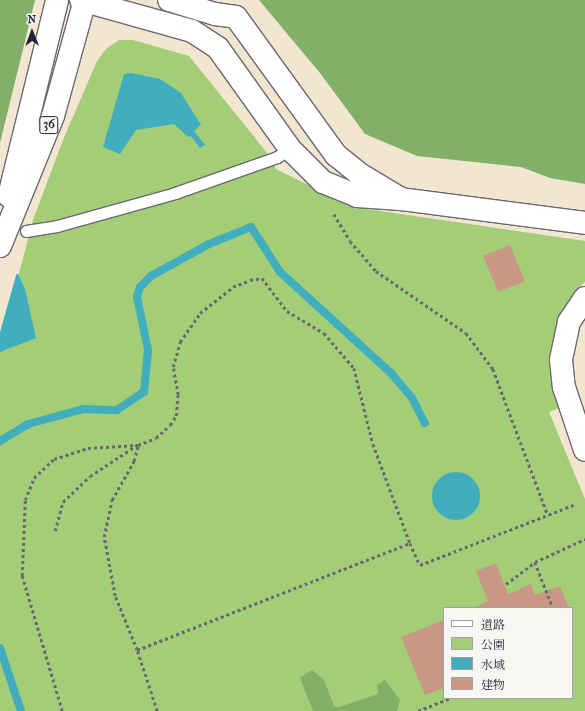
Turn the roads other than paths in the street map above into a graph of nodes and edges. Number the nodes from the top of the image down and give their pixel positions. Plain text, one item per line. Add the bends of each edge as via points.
1 (57, 0) edge
2 (169, 0) edge
3 (83, 1) edge
4 (230, 8) edge
5 (290, 149) junction
6 (401, 199) junction
7 (585, 223) edge
8 (26, 231) dead end
9 (0, 236) edge
10 (0, 246) edge
11 (585, 298) edge
12 (585, 450) edge

1 - 9 street, 36
2 - 4 street via 215,14
3 - 5 street via 192,31 218,48
3 - 10 street, 36 via 53,116
4 - 6 street via 336,155 360,175
5 - 6 street via 323,182 357,196
5 - 8 lane via 277,157 175,193 57,226
6 - 7 street
11 - 12 street via 569,322 561,360 564,387

